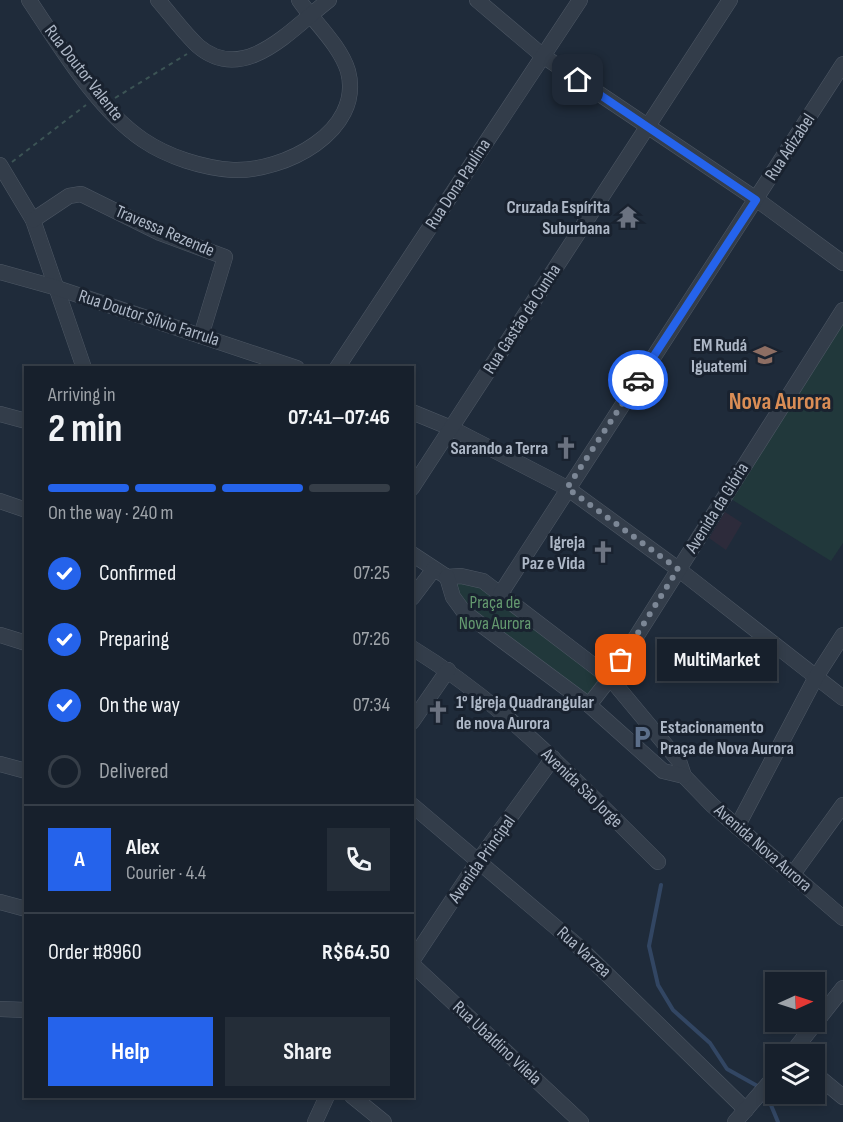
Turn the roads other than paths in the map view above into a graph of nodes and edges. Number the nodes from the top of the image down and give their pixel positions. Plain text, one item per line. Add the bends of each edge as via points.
1 (28, 0) edge
2 (158, 0) edge
3 (299, 0) edge
4 (329, 0) edge
5 (477, 0) edge
6 (580, 0) edge
7 (730, 0) edge
8 (309, 15) junction
9 (543, 56) junction
10 (843, 64) edge
11 (648, 127) junction
12 (2, 167) edge
13 (756, 200) junction
14 (33, 220) junction
15 (843, 263) edge
16 (0, 272) edge
17 (54, 287) junction
18 (843, 310) edge
19 (201, 336) junction
20 (83, 366) edge
21 (291, 366) edge
22 (338, 366) edge
23 (414, 413) edge
24 (0, 414) edge
25 (24, 420) edge
26 (452, 428) junction
27 (414, 485) edge
28 (567, 488) junction
29 (0, 501) edge
30 (24, 509) edge
31 (414, 555) edge
32 (678, 569) junction
33 (441, 573) junction
34 (501, 593) junction
35 (414, 596) edge
36 (843, 634) edge
37 (0, 635) edge
38 (24, 643) edge
39 (414, 649) edge
40 (448, 670) junction
41 (816, 677) junction
42 (610, 678) junction
43 (843, 698) edge
44 (589, 705) junction
45 (414, 719) edge
46 (553, 758) junction
47 (0, 764) edge
48 (24, 770) edge
49 (684, 776) junction
50 (843, 805) edge
51 (414, 807) edge
52 (737, 827) junction
53 (479, 860) junction
54 (658, 862) dead end
55 (793, 874) junction
56 (0, 902) edge
57 (24, 908) edge
58 (843, 918) edge
59 (414, 960) edge
60 (414, 965) edge
61 (843, 988) edge
62 (0, 1008) edge
63 (24, 1010) edge
64 (800, 1044) edge
65 (825, 1082) edge
66 (765, 1087) edge
67 (843, 1097) edge
68 (326, 1098) edge
69 (354, 1098) edge
70 (750, 1106) junction
71 (315, 1122) edge
72 (384, 1122) edge
73 (581, 1122) edge
74 (735, 1122) edge

1 - 8 street, Rua Doutor Valente via 118,120 144,141 180,159 234,170 289,159 341,120 350,86 347,70 339,53
2 - 8 street via 199,47 238,61 268,49
3 - 8 street
4 - 8 street
5 - 9 street
6 - 9 street, Rua Dona Paulina
7 - 11 street, Rua Gastão da Cunha
9 - 11 street
9 - 22 street, Rua Dona Paulina
10 - 13 street, Rua Adizabel
11 - 13 street
11 - 26 street, Rua Gastão da Cunha
12 - 14 street
13 - 15 street
13 - 28 street, Rua Adizabel
14 - 17 street
14 - 19 street, Travessa Rezende via 69,196 81,194 160,233 225,257
16 - 17 street, Rua Doutor Sílvio Farrula
17 - 19 street, Rua Doutor Sílvio Farrula
17 - 20 street
18 - 32 street, Avenida da Glória
19 - 21 street, Rua Doutor Sílvio Farrula
23 - 26 street
24 - 25 street
26 - 27 street, Rua Gastão da Cunha
26 - 28 street
28 - 32 street
28 - 34 street, Rua Adizabel
29 - 30 street
31 - 33 street
32 - 41 street
32 - 42 street, Avenida da Glória
33 - 34 street, Avenida Nova Aurora via 473,577
33 - 35 street
33 - 44 street, Avenida Nova Aurora via 464,612
34 - 42 street, Avenida Nova Aurora
36 - 41 street
37 - 38 street
39 - 40 street, Avenida São Jorge
40 - 45 street
40 - 46 street, Avenida São Jorge
41 - 43 street
41 - 52 street
42 - 44 street, Avenida da Glória
42 - 49 street, Avenida Nova Aurora via 679,761
44 - 49 street, Avenida Nova Aurora via 663,771
46 - 53 street, Avenida Principal
46 - 54 street, Avenida São Jorge
47 - 48 street
49 - 52 street, Avenida Nova Aurora
50 - 55 street
51 - 53 street, Rua Varzea
52 - 55 street, Avenida Nova Aurora
53 - 59 street, Avenida Principal
53 - 70 street, Rua Varzea
55 - 58 street, Avenida Nova Aurora
56 - 57 street
60 - 73 street, Rua Ubaldino Vilela
61 - 64 street
62 - 63 street
65 - 67 street
66 - 70 street
68 - 71 street
69 - 72 street
70 - 74 street

